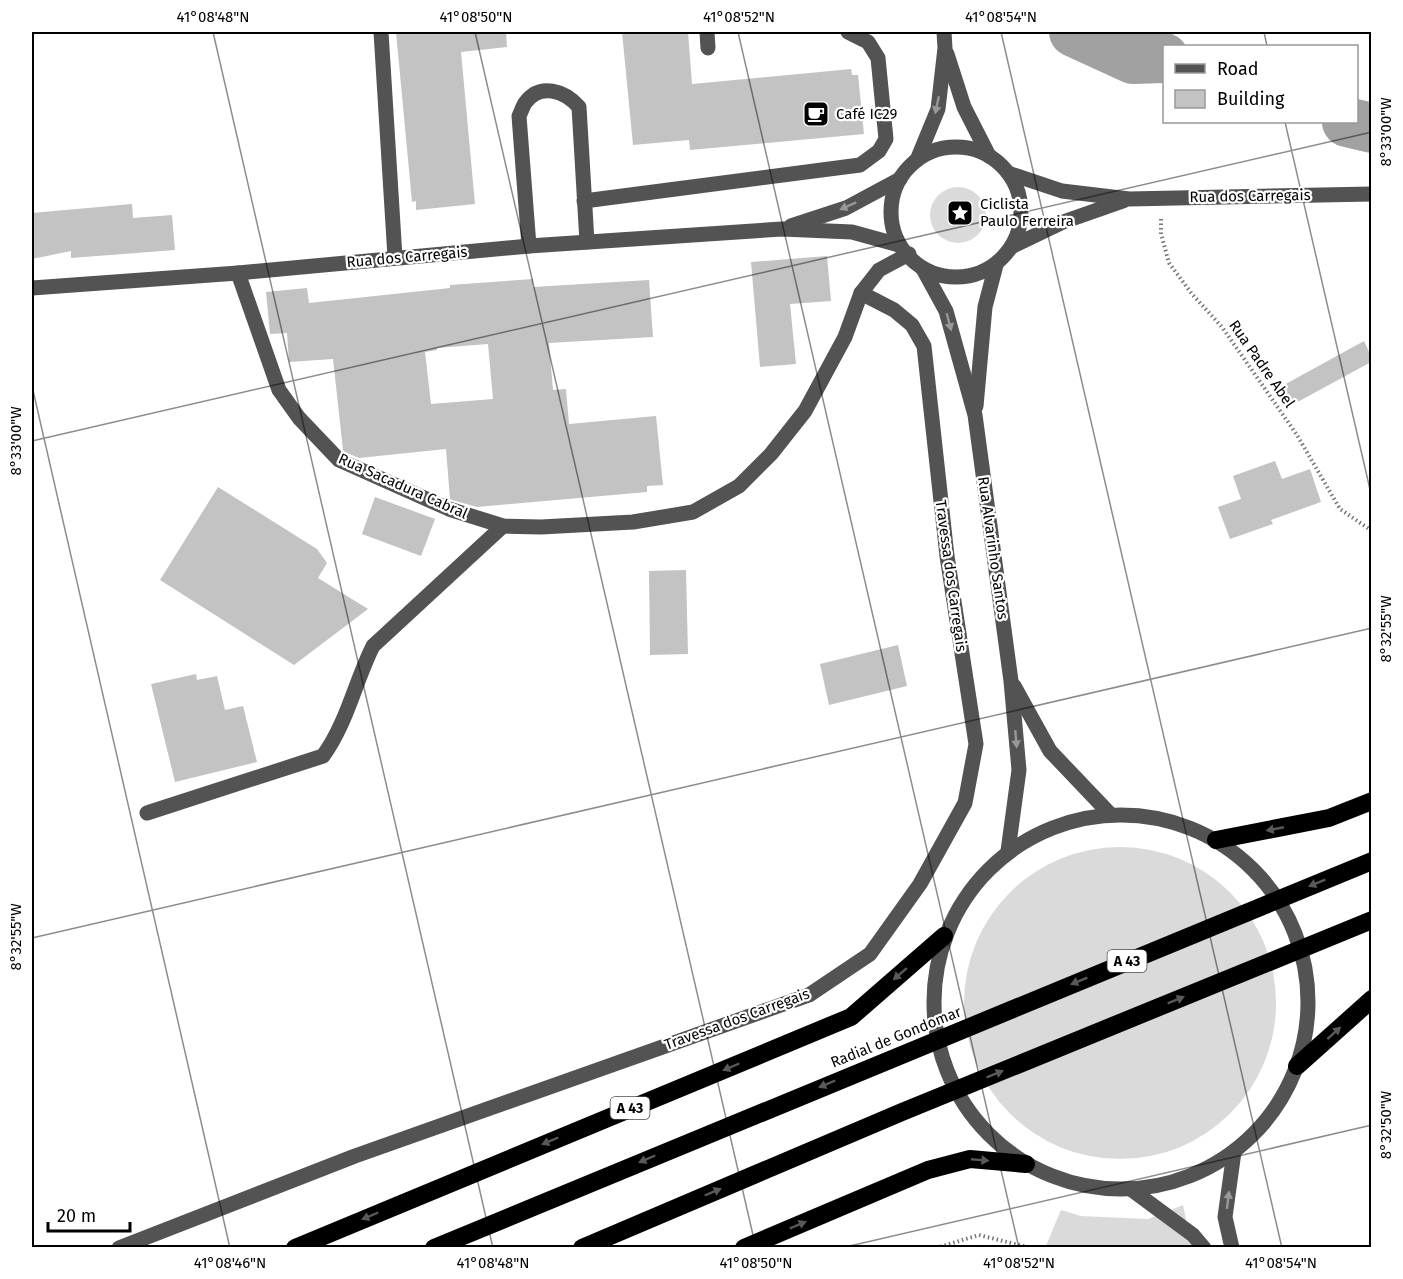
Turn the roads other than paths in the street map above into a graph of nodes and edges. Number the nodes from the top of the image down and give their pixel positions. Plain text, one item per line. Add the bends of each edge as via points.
1 (381, 32) edge
2 (707, 32) edge
3 (848, 32) edge
4 (944, 32) edge
5 (708, 48) dead end
6 (945, 48) junction
7 (989, 156) junction
8 (917, 160) junction
9 (1008, 173) junction
10 (900, 179) junction
11 (1371, 194) edge
12 (1129, 199) junction
13 (584, 201) junction
14 (782, 229) junction
15 (587, 242) junction
16 (529, 246) junction
17 (1013, 246) junction
18 (904, 250) junction
19 (395, 257) junction
20 (996, 265) junction
21 (923, 269) junction
22 (238, 273) junction
23 (32, 288) edge
24 (861, 293) junction
25 (975, 415) junction
26 (503, 526) junction
27 (1011, 681) junction
28 (1371, 801) edge
29 (147, 813) dead end
30 (1110, 814) junction
31 (1216, 840) junction
32 (1008, 851) junction
33 (1371, 861) edge
34 (1371, 920) edge
35 (944, 936) junction
36 (1371, 999) edge
37 (1297, 1066) junction
38 (1234, 1152) junction
39 (1026, 1164) junction
40 (1132, 1190) junction
41 (119, 1248) edge
42 (295, 1248) edge
43 (434, 1248) edge
44 (582, 1248) edge
45 (744, 1248) edge
46 (1204, 1248) edge
47 (1232, 1248) edge

1 - 19 street
2 - 5 street
3 - 13 street via 868,42 878,58 886,139 879,151 860,165
4 - 6 street
6 - 7 street via 964,107
6 -> 8 street via 938,109
7 - 8 street via 965,148 939,149
7 - 9 street
8 - 10 street
9 - 12 street, Rua dos Carregais via 1062,191
9 - 17 street via 1019,196 1021,213
10 -> 14 street, Rua dos Carregais via 846,208
10 - 18 street via 891,203 893,229
11 - 12 street, Rua dos Carregais
12 - 17 street, Rua dos Carregais via 1063,222
13 - 15 street
13 - 16 street via 579,107 570,97 541,91 526,102 519,116
14 - 15 street, Rua dos Carregais
14 - 18 street, Rua dos Carregais via 852,232
15 - 16 street, Rua dos Carregais
16 - 19 street, Rua dos Carregais
17 - 20 street
18 - 21 street
18 - 24 street, Rua Sacadura Cabral via 879,270
19 - 22 street, Rua dos Carregais
20 - 21 street via 973,276 947,278
20 - 25 street, Rua Alvarinho Santos via 985,307
21 -> 25 street, Rua Alvarinho Santos via 946,311
22 - 23 street, Rua dos Carregais
22 - 26 street, Rua Sacadura Cabral via 279,390 299,418 339,460 449,509
24 - 26 street, Rua Sacadura Cabral via 845,337 805,411 739,486 693,512 643,521
24 - 41 street, Travessa dos Carregais via 894,310 912,325 924,346 947,556 976,744 965,803 921,884 870,954 809,995 355,1156
25 - 27 street, Rua Alvarinho Santos
26 - 29 street via 374,646 333,743 323,756
27 - 30 street, Rua Alvarinho Santos via 1050,751
27 -> 32 street, Rua Alvarinho Santos via 1019,770
28 -> 31 highway via 1329,818
30 - 31 street via 1147,815
30 - 32 street via 1074,819 1049,828
31 - 37 street via 1245,861 1271,888 1290,920 1302,955 1308,992 1306,1029
32 - 35 street via 980,876
33 -> 43 highway, Radial de Gondomar / A 43
44 -> 34 highway
35 - 39 street via 935,974 933,1013 939,1049 952,1084 971,1115 996,1142
35 -> 42 highway, A 43 via 851,1017
37 -> 36 highway
37 - 38 street via 1282,1098 1261,1127
38 - 40 street via 1203,1171 1168,1184
47 -> 38 street via 1225,1217
39 - 40 street via 1060,1180 1095,1188
45 -> 39 highway via 928,1170 970,1159
40 - 46 street via 1193,1235

